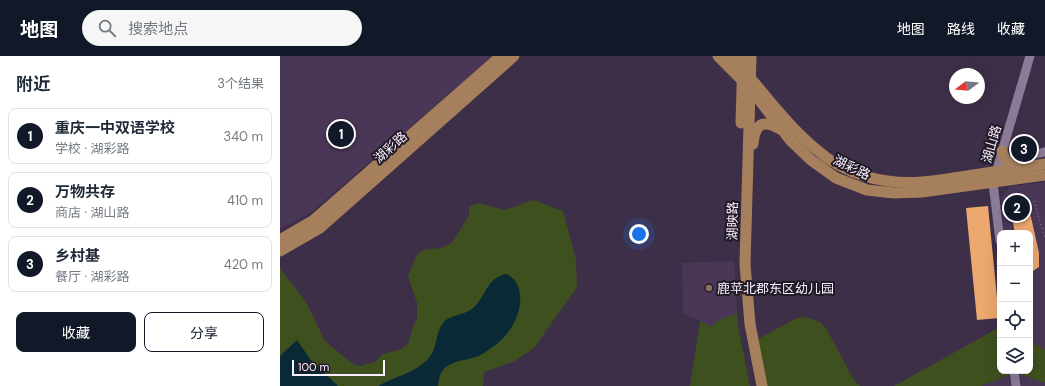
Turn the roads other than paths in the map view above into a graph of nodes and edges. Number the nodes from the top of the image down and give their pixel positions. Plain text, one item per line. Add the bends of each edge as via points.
1 (501, 56) edge
2 (514, 56) edge
3 (718, 56) edge
4 (731, 56) edge
5 (743, 56) edge
6 (750, 56) edge
7 (1030, 56) edge
8 (745, 74) junction
9 (750, 88) junction
10 (783, 131) junction
11 (1045, 152) edge
12 (1004, 156) junction
13 (1045, 164) edge
14 (747, 168) junction
15 (1018, 168) junction
16 (997, 171) junction
17 (1045, 175) edge
18 (994, 183) junction
19 (999, 230) edge
20 (280, 240) edge
21 (280, 251) edge
22 (1014, 374) edge
23 (755, 386) edge
24 (762, 386) edge
25 (1016, 386) edge

1 - 20 main road, 湖彩路 via 314,220
2 - 21 main road, 湖彩路 via 320,228
3 - 8 main road, 湖彩路
4 - 8 main road, 湖彩路
5 - 8 main road, 湖映路
6 - 8 main road, 湖映路
7 - 12 street, 湖山路
8 - 9 main road, 湖彩路
8 - 16 main road, 湖彩路 via 798,133 842,168 870,178 895,182 921,182
8 - 23 main road, 湖映路 via 738,264 743,324
9 - 10 main road, 湖彩路
9 - 14 main road, 湖映路
10 - 14 main road via 771,124 758,127 754,132 753,150
10 - 18 main road, 湖彩路 via 817,164 836,178 867,190 894,193 922,192
11 - 12 street
12 - 15 main road via 1010,166
12 - 16 street, 湖山路
13 - 15 main road, 湖彩路
14 - 24 main road, 湖映路 via 745,264 750,324
15 - 16 main road, 湖彩路
16 - 18 street, 湖山路
17 - 18 main road, 湖彩路
18 - 19 street, 湖山路
22 - 25 street

